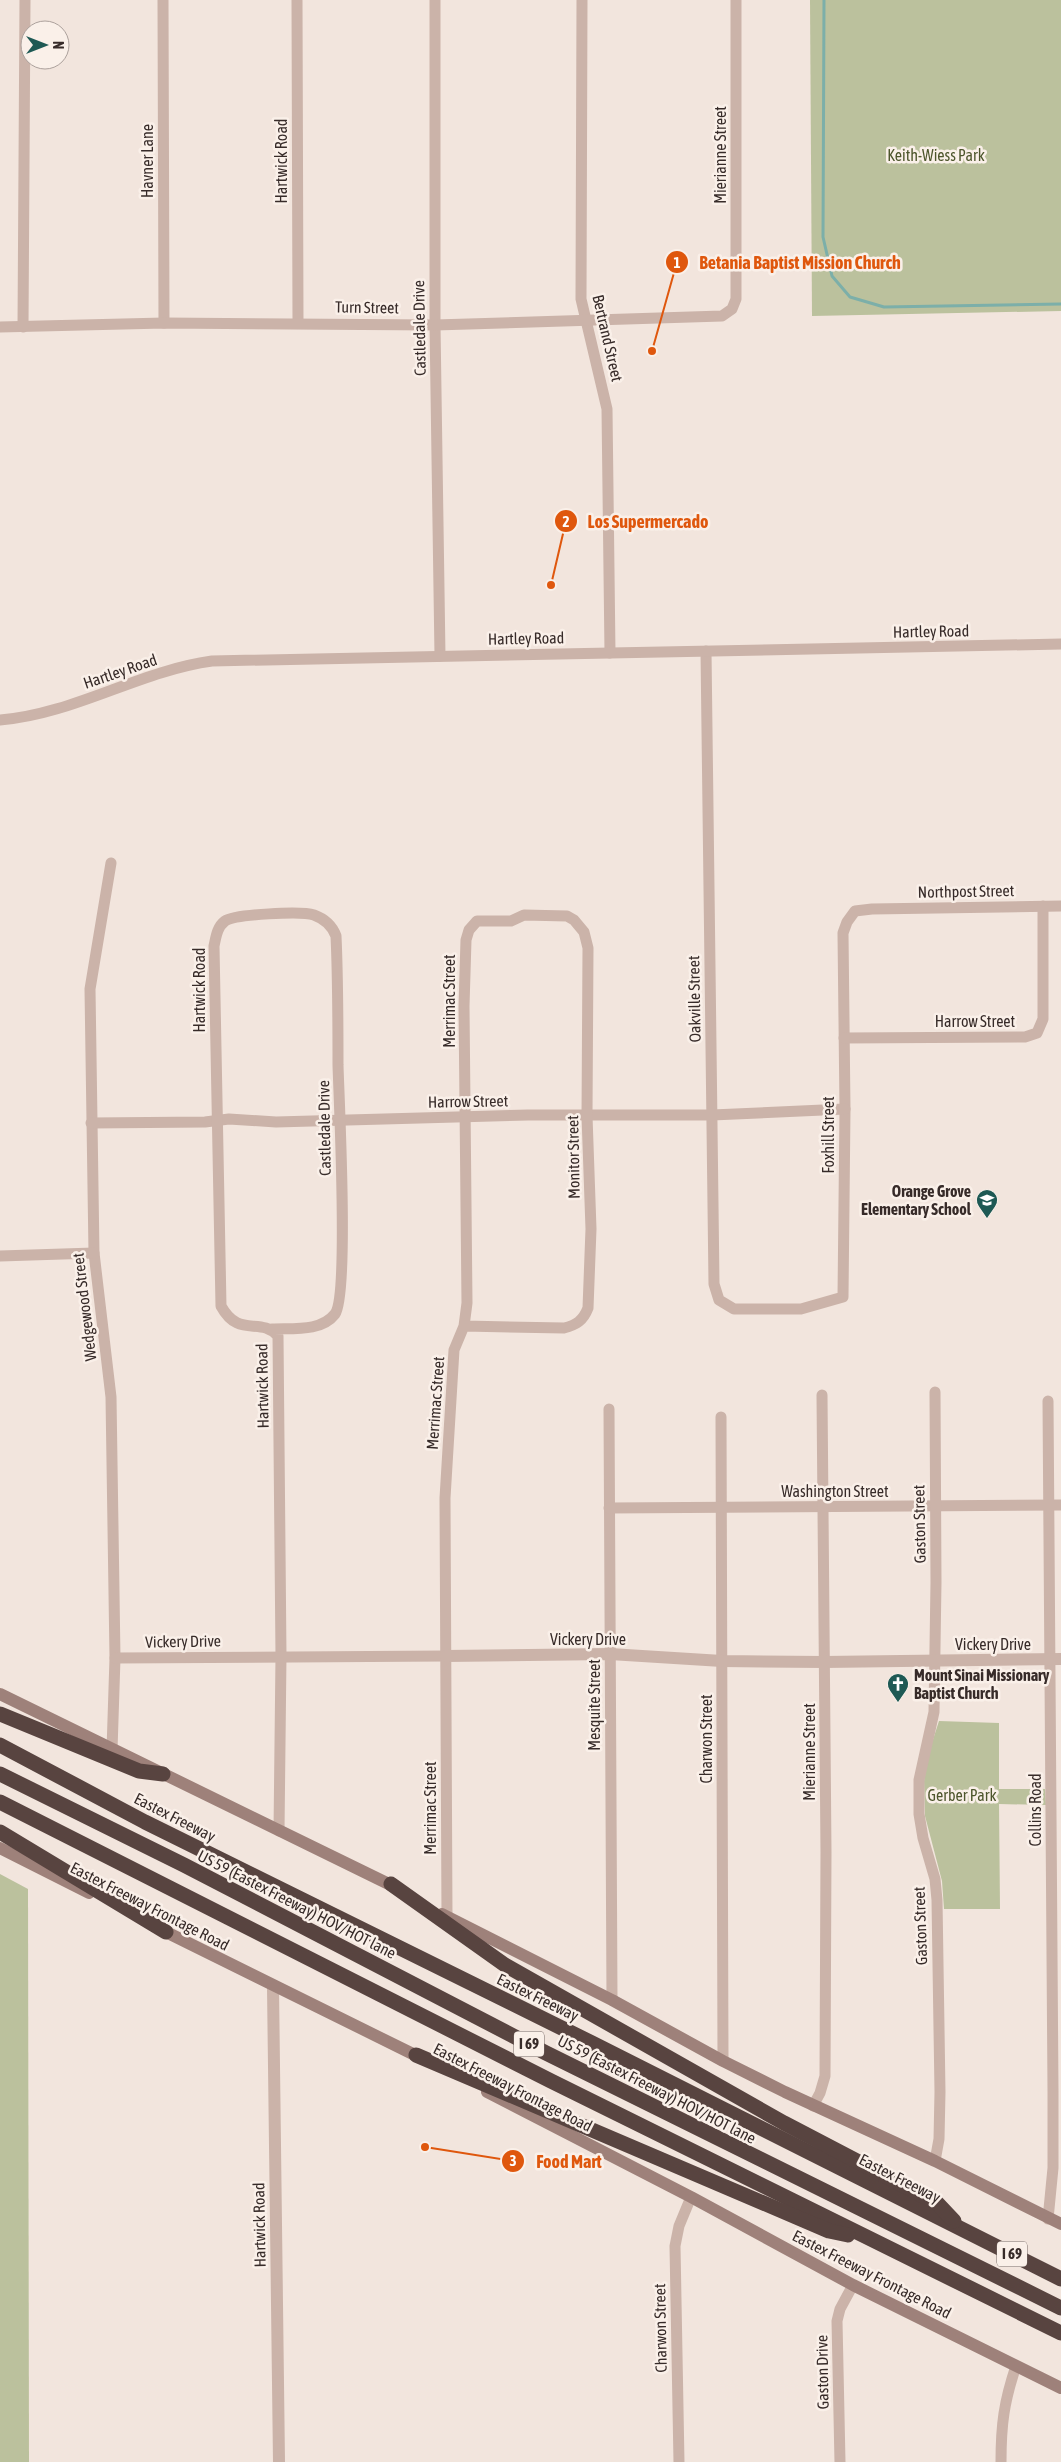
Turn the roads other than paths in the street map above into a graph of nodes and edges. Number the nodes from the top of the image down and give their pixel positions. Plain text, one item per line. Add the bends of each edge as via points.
1 (25, 0) edge
2 (163, 0) edge
3 (297, 0) edge
4 (434, 0) edge
5 (582, 0) edge
6 (736, 0) edge
7 (732, 309) joint
8 (298, 322) junction
9 (585, 322) junction
10 (164, 323) junction
11 (435, 324) junction
12 (23, 327) junction
13 (0, 328) edge
14 (1061, 644) edge
15 (706, 651) junction
16 (610, 653) junction
17 (440, 656) junction
18 (0, 720) edge
19 (111, 863) dead end
20 (1043, 906) junction
21 (1061, 906) edge
22 (872, 909) joint
23 (282, 914) joint
24 (530, 915) joint
25 (844, 1038) junction
26 (845, 1109) junction
27 (712, 1115) junction
28 (588, 1116) junction
29 (466, 1117) junction
30 (340, 1119) junction
31 (216, 1120) junction
32 (91, 1123) junction
33 (94, 1253) junction
34 (0, 1256) edge
35 (762, 1310) joint
36 (464, 1326) junction
37 (272, 1329) junction
38 (935, 1392) dead end
39 (822, 1395) dead end
40 (1048, 1401) dead end
41 (608, 1409) dead end
42 (721, 1417) dead end
43 (1055, 1505) edge
44 (935, 1506) junction
45 (824, 1507) junction
46 (609, 1508) junction
47 (721, 1508) junction
48 (610, 1654) junction
49 (281, 1656) junction
50 (446, 1656) junction
51 (115, 1658) junction
52 (1056, 1659) edge
53 (935, 1660) junction
54 (722, 1661) junction
55 (824, 1662) junction
56 (0, 1694) edge
57 (0, 1714) edge
58 (0, 1745) edge
59 (112, 1750) junction
60 (0, 1774) edge
61 (163, 1774) junction
62 (0, 1802) edge
63 (279, 1831) junction
64 (0, 1832) edge
65 (0, 1848) edge
66 (391, 1884) junction
67 (447, 1916) junction
68 (166, 1932) junction
69 (273, 1987) junction
70 (612, 2000) junction
71 (416, 2055) junction
72 (723, 2061) junction
73 (812, 2106) junction
74 (935, 2162) junction
75 (691, 2197) junction
76 (1048, 2218) junction
77 (1061, 2224) edge
78 (962, 2229) junction
79 (877, 2243) junction
80 (1061, 2279) edge
81 (853, 2285) junction
82 (1061, 2308) edge
83 (1061, 2333) edge
84 (1016, 2366) junction
85 (1061, 2388) edge
86 (279, 2462) edge
87 (679, 2462) edge
88 (840, 2462) edge
89 (1001, 2462) edge

1 - 12 street
2 - 10 street, Havner Lane
3 - 8 street, Hartwick Road
4 - 11 street, Castledale Drive
5 - 9 street, Bertrand Street via 581,299
6 - 7 street, Mierianne Street via 736,299
7 - 9 street, Turn Street via 722,316
8 - 10 street, Turn Street
8 - 11 street, Turn Street
9 - 11 street, Turn Street
9 - 16 street, Bertrand Street via 607,408
10 - 12 street, Turn Street
11 - 17 street, Castledale Drive
12 - 13 street, Turn Street
14 - 15 street, Hartley Road
15 - 16 street, Hartley Road
15 - 27 street, Oakville Street
16 - 17 street, Hartley Road
17 - 18 street, Hartley Road via 255,658 197,663 54,710
19 - 32 street, Wedgewood Street via 90,990
20 - 21 street, Northpost Street
20 - 22 street, Northpost Street
20 - 25 street, Harrow Street via 1043,1019 1037,1033 1025,1037
22 - 25 street, Foxhill Street via 855,911 843,933
23 - 30 street, Castledale Drive via 311,914 332,926 336,936
23 - 31 street, Hartwick Road via 245,915 225,921 216,933
24 - 28 street, Monitor Street via 567,916 580,925 587,939
24 - 29 street, Merrimac Street via 511,921 477,922 469,930 464,958
25 - 26 street, Foxhill Street
26 - 27 street, Harrow Street
26 - 35 street, Foxhill Street via 843,1297 801,1309
27 - 28 street, Harrow Street
27 - 35 street, Oakville Street via 716,1293 725,1306
28 - 29 street, Harrow Street
28 - 36 street, Monitor Street via 591,1229 590,1298 586,1315 577,1325 564,1328
29 - 30 street, Harrow Street
29 - 36 street, Merrimac Street via 468,1268
30 - 31 street, Harrow Street
30 - 37 street, Castledale Drive via 339,1306 328,1322 316,1327
31 - 32 street, Harrow Street
31 - 37 street, Hartwick Road via 221,1306 228,1318 240,1325
32 - 33 street, Wedgewood Street
33 - 34 street
33 - 51 street, Wedgewood Street via 111,1397
36 - 50 street, Merrimac Street via 454,1350 445,1498
37 - 49 street, Hartwick Road via 278,1336 279,1347
38 - 44 street, Gaston Street
39 - 45 street, Mierianne Street
40 - 43 street, Collins Road
41 - 46 street, Mesquite Street
42 - 47 street, Charwon Street
43 - 44 street, Washington Street
43 - 52 street, Collins Road
44 - 45 street, Washington Street
44 - 53 street, Gaston Street
45 - 47 street, Washington Street
45 - 55 street, Mierianne Street
46 - 47 street, Washington Street
46 - 48 street, Mesquite Street
47 - 54 street, Charwon Street
48 - 50 street, Vickery Drive
48 - 54 street, Vickery Drive
48 - 70 street, Mesquite Street
49 - 50 street, Vickery Drive
49 - 51 street, Vickery Drive
49 - 63 street, Hartwick Road
50 - 67 street, Merrimac Street
51 - 59 street, Wedgewood Street
52 - 53 street, Vickery Drive
52 - 76 street, Collins Road via 1050,1944 1053,2168
53 - 55 street, Vickery Drive
53 - 74 street, Gaston Street via 934,1712 919,1780 919,1814 937,1900 940,2101
54 - 55 street, Vickery Drive
54 - 72 street, Charwon Street
55 - 73 street, Mierianne Street via 825,2076
56 - 59 main road
57 - 61 highway via 139,1771
58 - 78 highway, Eastex Freeway / I 69 via 145,1822
59 - 61 main road
60 - 82 highway, US 59 (Eastex Freeway) HOV/HOT lane / I 69 via 184,1865 546,2053
61 - 63 main road
62 - 79 highway, I 69
63 - 66 main road
64 - 68 highway
65 - 68 main road, Eastex Freeway Frontage Road
66 - 67 main road
66 - 78 highway via 505,1965 784,2123 937,2202
67 - 70 main road
68 - 69 main road, Eastex Freeway Frontage Road
69 - 71 main road, Eastex Freeway Frontage Road
69 - 86 street, Hartwick Road
70 - 72 main road
71 - 75 main road, Eastex Freeway Frontage Road
71 - 79 highway via 829,2231
72 - 73 main road
73 - 74 main road
74 - 76 main road
75 - 81 main road, Eastex Freeway Frontage Road
75 - 87 street, Charwon Street via 678,2226 675,2246
76 - 77 main road
78 - 80 highway, Eastex Freeway / I 69
79 - 83 highway, I 69
81 - 84 main road, Eastex Freeway Frontage Road
81 - 88 street, Gaston Drive via 838,2321
84 - 85 main road, Eastex Freeway Frontage Road
84 - 89 street via 1002,2418

